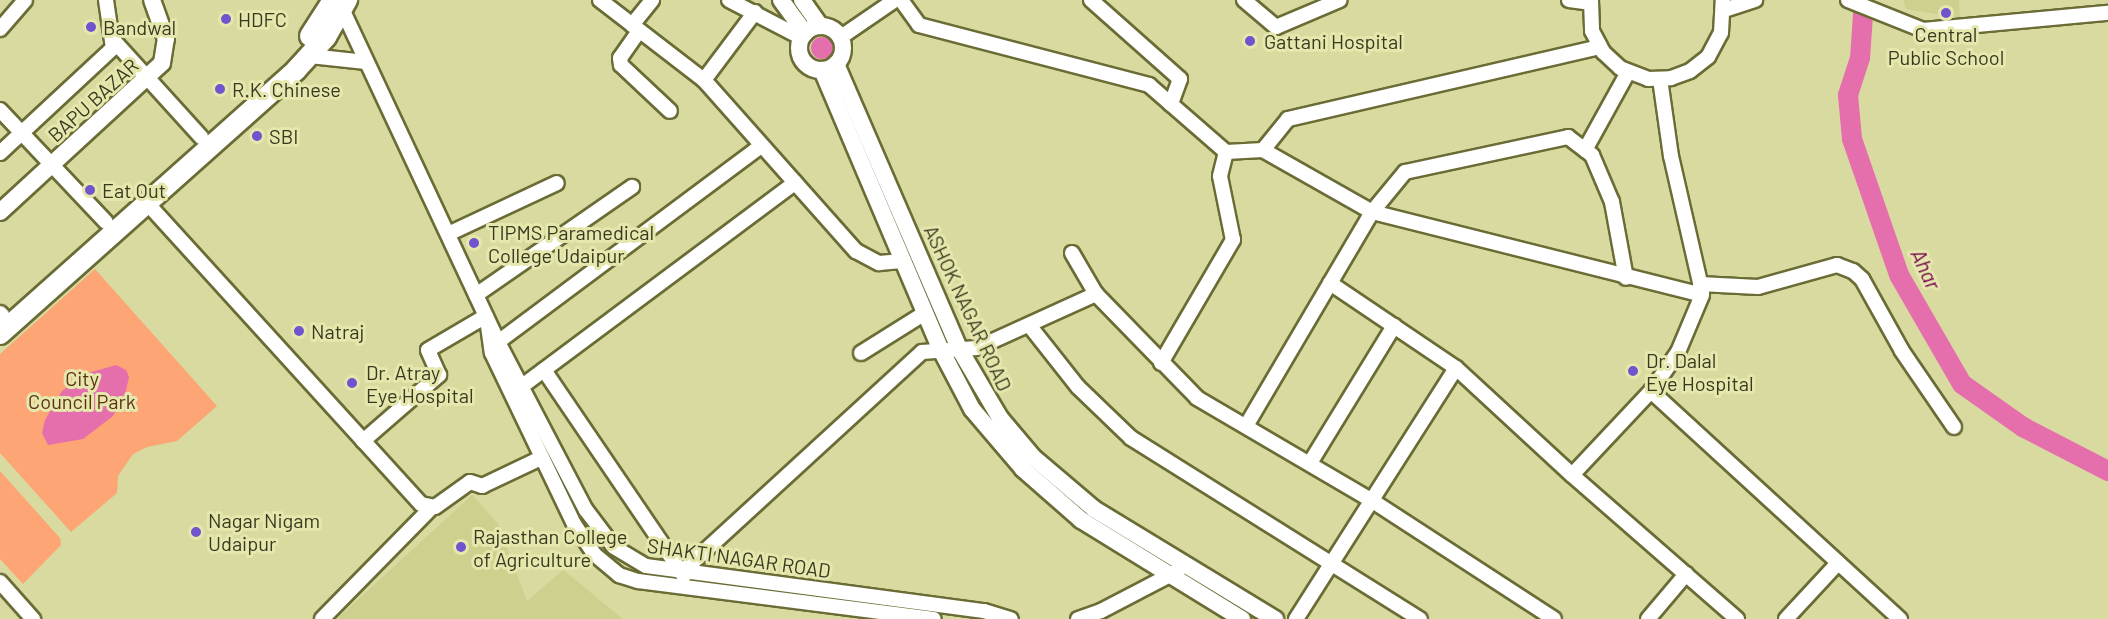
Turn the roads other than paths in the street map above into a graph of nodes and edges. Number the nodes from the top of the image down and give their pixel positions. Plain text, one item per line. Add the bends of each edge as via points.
1 (25, 0) edge
2 (106, 0) edge
3 (152, 0) edge
4 (600, 0) edge
5 (652, 0) edge
6 (729, 0) edge
7 (781, 0) edge
8 (802, 0) edge
9 (895, 0) edge
10 (902, 0) edge
11 (1091, 0) edge
12 (1244, 0) edge
13 (1340, 0) edge
14 (1569, 0) edge
15 (1755, 0) edge
16 (1848, 0) edge
17 (1590, 1) edge
18 (341, 4) edge
19 (1723, 5) edge
20 (754, 12) junction
21 (2108, 13) edge
22 (635, 28) junction
23 (0, 29) edge
24 (809, 32) junction
25 (841, 37) junction
26 (114, 41) junction
27 (1600, 47) junction
28 (310, 56) junction
29 (366, 62) junction
30 (830, 67) junction
31 (1629, 72) junction
32 (148, 79) junction
33 (1660, 79) junction
34 (704, 80) junction
35 (1171, 104) junction
36 (0, 110) edge
37 (670, 111) dead end
38 (22, 133) junction
39 (201, 137) junction
40 (762, 145) junction
41 (1263, 150) junction
42 (1585, 150) junction
43 (1226, 152) junction
44 (0, 153) edge
45 (53, 165) junction
46 (557, 183) dead end
47 (795, 183) junction
48 (632, 187) dead end
49 (147, 203) junction
50 (0, 212) edge
51 (1372, 212) junction
52 (106, 222) junction
53 (448, 234) junction
54 (1072, 253) dead end
55 (902, 261) junction
56 (1626, 278) junction
57 (1330, 283) junction
58 (1701, 289) junction
59 (1096, 294) junction
60 (476, 295) junction
61 (925, 313) junction
62 (488, 319) junction
63 (1, 320) edge
64 (1029, 325) junction
65 (1394, 326) junction
66 (498, 342) junction
67 (941, 350) junction
68 (960, 350) junction
69 (861, 353) dead end
70 (1161, 363) junction
71 (1456, 368) junction
72 (544, 370) junction
73 (521, 387) junction
74 (1651, 391) junction
75 (1246, 426) junction
76 (1954, 427) dead end
77 (363, 441) junction
78 (541, 458) junction
79 (1310, 463) junction
80 (1572, 475) junction
81 (1371, 500) junction
82 (431, 508) junction
83 (1330, 563) junction
84 (1838, 563) junction
85 (1185, 566) junction
86 (689, 572) junction
87 (1686, 574) junction
88 (1170, 577) junction
89 (0, 582) edge
90 (686, 587) junction
91 (945, 612) edge
92 (889, 616) edge
93 (33, 619) edge
94 (322, 619) edge
95 (934, 619) edge
96 (1011, 619) edge
97 (1078, 619) edge
98 (1242, 619) edge
99 (1275, 619) edge
100 (1296, 619) edge
101 (1420, 619) edge
102 (1554, 619) edge
103 (1648, 619) edge
104 (1737, 619) edge
105 (1786, 619) edge
106 (1900, 619) edge

1 - 23 street
2 - 26 street
3 - 32 main road, BAPU BAZAR via 167,46 162,63
4 - 22 street
5 - 22 street
6 - 20 street
7 - 24 main road
8 - 24 main road
9 - 25 street
10 - 35 street via 920,25 1149,85
11 - 35 street via 1180,79
12 - 13 street via 1276,27
14 - 17 street
15 - 19 street
16 - 21 street via 1923,30
17 - 27 street via 1592,31
18 - 28 highway
18 - 29 street, SHAKTI NAGAR ROAD
18 - 39 highway via 288,59
19 - 33 street via 1721,33 1708,57 1690,71
20 - 24 street
20 - 34 street
22 - 34 street
22 - 37 street via 620,58 621,65
24 - 25 main road via 828,27
24 - 30 main road via 803,60
25 - 30 main road via 843,48
26 - 32 street
26 - 38 street via 108,55
27 - 31 street via 1620,69
27 - 41 street via 1288,119
28 - 29 street
28 - 49 highway
29 - 53 street, SHAKTI NAGAR ROAD
30 - 55 main road
30 - 68 main road, ASHOK NAGAR ROAD
31 - 33 street
31 - 42 street
32 - 39 street
32 - 45 main road, BAPU BAZAR
33 - 58 street via 1671,156
34 - 40 street
35 - 43 street
36 - 38 street
38 - 44 street
38 - 45 street
39 - 52 highway
40 - 47 street
40 - 66 street
41 - 43 street
41 - 51 street
42 - 51 street via 1568,137 1405,172
42 - 56 street via 1592,155 1612,202
43 - 70 street via 1220,176 1233,240
45 - 50 main road, BAPU BAZAR
45 - 52 street
46 - 53 street
47 - 55 street via 865,258 879,263
47 - 72 street
48 - 60 street
49 - 63 highway
49 - 77 street
51 - 56 street
51 - 57 street
52 - 63 highway
53 - 60 street, SHAKTI NAGAR ROAD
54 - 59 street
55 - 61 main road
56 - 58 street
57 - 65 street
57 - 75 street
58 - 74 street via 1678,352
58 - 76 street via 1758,287 1837,265 1853,271 1862,279 1902,351
59 - 64 street
59 - 70 street
60 - 62 street, SHAKTI NAGAR ROAD
61 - 67 main road
61 - 69 street
62 - 66 street, SHAKTI NAGAR ROAD
62 - 77 street via 428,350 439,375
62 - 78 street, SHAKTI NAGAR ROAD via 489,345
64 - 68 street via 977,348
64 - 83 street via 1078,387 1131,438
65 - 71 street
65 - 79 street
66 - 73 street, SHAKTI NAGAR ROAD
67 - 68 street
67 - 86 street via 922,352 712,544
67 - 88 main road via 972,409 1037,483 1082,520
68 - 85 main road, ASHOK NAGAR ROAD via 989,403 1033,457 1094,509
70 - 75 street via 1197,398
71 - 80 street
71 - 81 street
72 - 73 street
72 - 86 street
73 - 86 street, SHAKTI NAGAR ROAD via 606,540 637,564
74 - 80 street
74 - 84 street
75 - 79 street
77 - 82 street via 417,500
78 - 82 street via 482,486 470,482
78 - 90 street, SHAKTI NAGAR ROAD via 584,541 600,560 630,579
79 - 81 street
80 - 87 street
81 - 83 street
81 - 102 street
82 - 94 street
83 - 100 street
83 - 101 street
84 - 105 street
84 - 106 street
85 - 88 street
85 - 99 main road, ASHOK NAGAR ROAD
86 - 90 street
86 - 91 street, SHAKTI NAGAR ROAD
87 - 103 street
87 - 104 street
88 - 97 street
88 - 98 main road
89 - 93 street
90 - 92 street, SHAKTI NAGAR ROAD
91 - 96 street, SHAKTI NAGAR ROAD
92 - 95 street, SHAKTI NAGAR ROAD

